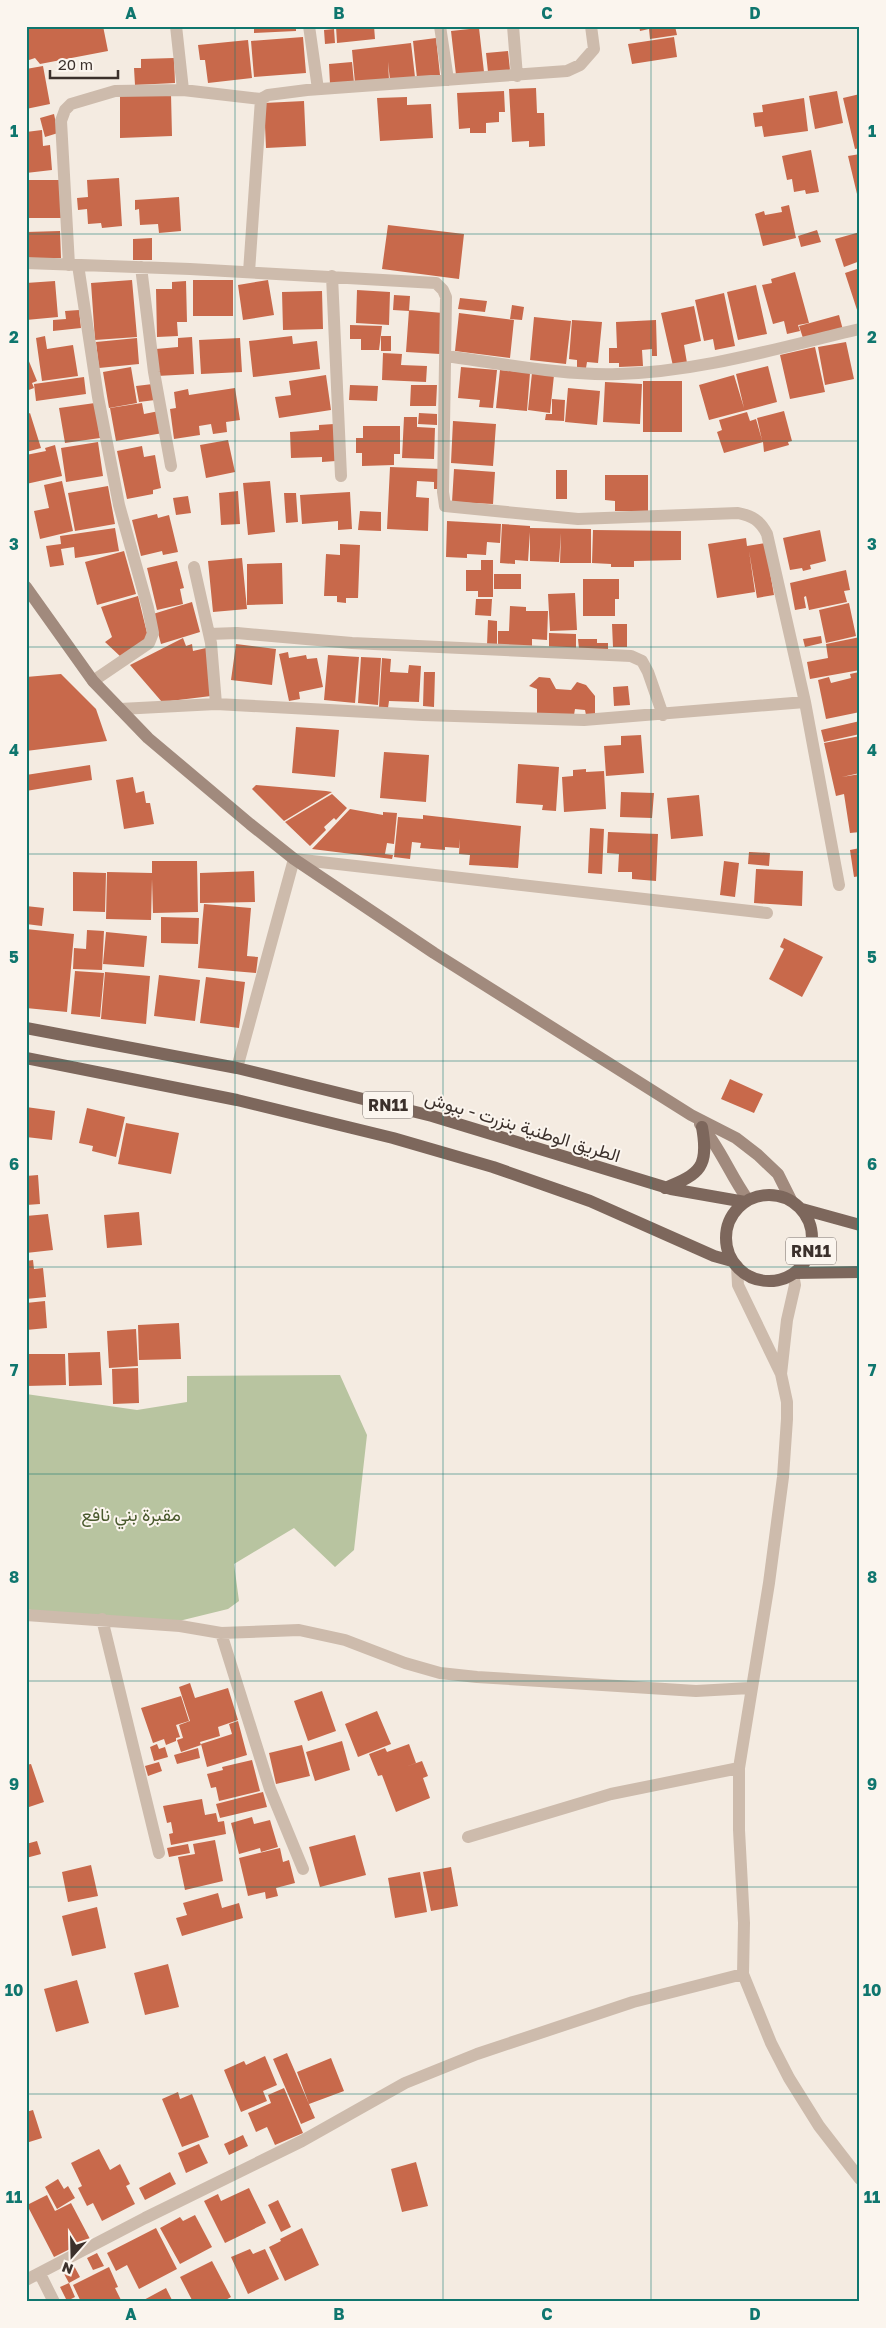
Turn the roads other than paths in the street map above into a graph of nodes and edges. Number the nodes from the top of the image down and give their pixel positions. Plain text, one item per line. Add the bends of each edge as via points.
1 (176, 26) edge
2 (309, 26) edge
3 (440, 26) edge
4 (513, 26) edge
5 (592, 26) edge
6 (517, 76) junction
7 (448, 80) junction
8 (318, 89) junction
9 (183, 90) junction
10 (261, 99) junction
11 (26, 263) edge
12 (74, 265) junction
13 (141, 267) junction
14 (249, 272) junction
15 (332, 276) junction
16 (860, 329) edge
17 (445, 356) junction
18 (171, 466) dead end
19 (341, 476) dead end
20 (194, 567) dead end
21 (26, 587) edge
22 (209, 634) junction
23 (93, 681) junction
24 (805, 702) junction
25 (216, 704) junction
26 (120, 709) junction
27 (663, 715) junction
28 (294, 859) junction
29 (839, 885) dead end
30 (767, 913) dead end
31 (26, 1028) edge
32 (26, 1058) edge
33 (237, 1068) junction
34 (691, 1115) junction
35 (702, 1126) junction
36 (665, 1188) junction
37 (791, 1200) junction
38 (746, 1201) junction
39 (802, 1209) junction
40 (860, 1225) edge
41 (734, 1264) junction
42 (860, 1272) edge
43 (794, 1274) junction
44 (781, 1374) junction
45 (26, 1615) edge
46 (102, 1620) junction
47 (222, 1633) junction
48 (750, 1688) junction
49 (738, 1768) junction
50 (468, 1837) dead end
51 (159, 1853) dead end
52 (303, 1869) dead end
53 (743, 1974) junction
54 (860, 2179) edge
55 (40, 2274) junction
56 (26, 2280) edge
57 (54, 2302) edge

1 - 9 street
2 - 8 street
3 - 7 street
4 - 6 street
5 - 6 street via 594,49 580,65 567,71
6 - 7 street
7 - 8 street
8 - 10 street
9 - 10 street
9 - 12 street via 115,91 71,104 65,110 61,121
10 - 14 street
11 - 12 street
12 - 13 street
12 - 23 street via 118,496 153,633 149,643
13 - 14 street
13 - 18 street via 154,372
14 - 15 street
15 - 17 street via 436,283 446,297
15 - 19 street
16 - 17 street via 699,365 617,374 561,371
17 - 24 street via 445,506 578,519 738,513 752,516 767,534
20 - 22 street
21 - 23 street
22 - 25 street
22 - 27 street via 631,656 642,661 648,672
23 - 26 street
24 - 27 street
24 - 29 street
25 - 26 street
25 - 27 street via 526,719 584,720
26 - 28 street via 148,738
28 - 30 street
28 - 33 street
28 - 34 street via 434,953
31 - 33 main road, الطريق الوطنية بنزرت - ببوش / RN11
32 - 41 main road, RN11 via 237,1100 393,1138 493,1167 590,1201
33 - 36 main road, الطريق الوطنية بنزرت - ببوش / RN11 via 432,1116
34 - 35 street
34 - 37 street via 736,1138 758,1155 778,1174
35 - 36 main road via 704,1150 697,1172
35 - 38 street via 715,1142
36 - 38 main road, الطريق الوطنية بنزرت - ببوش / RN11
37 - 38 main road, RN11 via 769,1194
37 - 39 main road, RN11
38 - 41 main road via 734,1212 728,1225 726,1239
39 - 40 main road, RN11
39 - 43 main road, RN11 via 810,1222 813,1236 805,1263
41 - 43 main road, RN11 via 746,1274 763,1280 781,1280
41 - 44 street via 738,1285
42 - 43 main road, RN11
43 - 44 street
44 - 48 street via 787,1402 786,1450 769,1584
45 - 46 street
46 - 47 street
46 - 51 street
47 - 48 street via 307,1632 345,1640 440,1673 477,1677 696,1691
47 - 52 street via 267,1782
48 - 49 street
49 - 50 street via 611,1794
49 - 53 street
53 - 54 street via 789,2078 819,2126
53 - 55 street via 624,2005 477,2054 405,2083 302,2141
55 - 56 street
55 - 57 street

